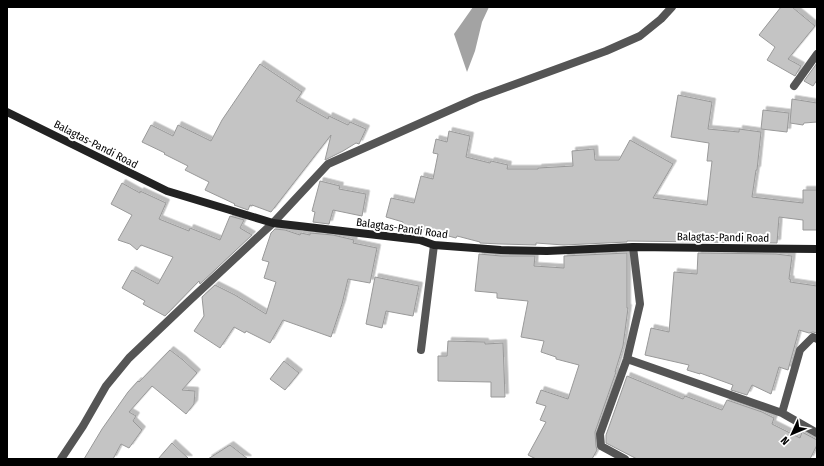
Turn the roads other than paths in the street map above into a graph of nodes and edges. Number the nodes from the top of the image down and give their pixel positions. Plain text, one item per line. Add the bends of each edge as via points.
1 (672, 7) edge
2 (817, 54) edge
3 (794, 86) dead end
4 (7, 112) edge
5 (273, 223) junction
6 (434, 245) junction
7 (633, 247) junction
8 (817, 249) edge
9 (817, 338) edge
10 (421, 350) dead end
11 (627, 359) junction
12 (782, 413) junction
13 (817, 433) edge
14 (61, 459) edge
15 (625, 459) edge

1 - 5 street via 640,36 477,98 328,164
2 - 3 street
4 - 5 main road, Balagtas-Pandi Road via 167,191
5 - 6 main road, Balagtas-Pandi Road via 420,240
5 - 14 street via 129,358 106,386
6 - 7 main road, Balagtas-Pandi Road via 547,251
6 - 10 street
7 - 8 main road, Balagtas-Pandi Road
7 - 11 street via 640,304
9 - 12 street via 812,337 800,350
11 - 12 street
11 - 15 street via 600,434 601,446
12 - 13 street

